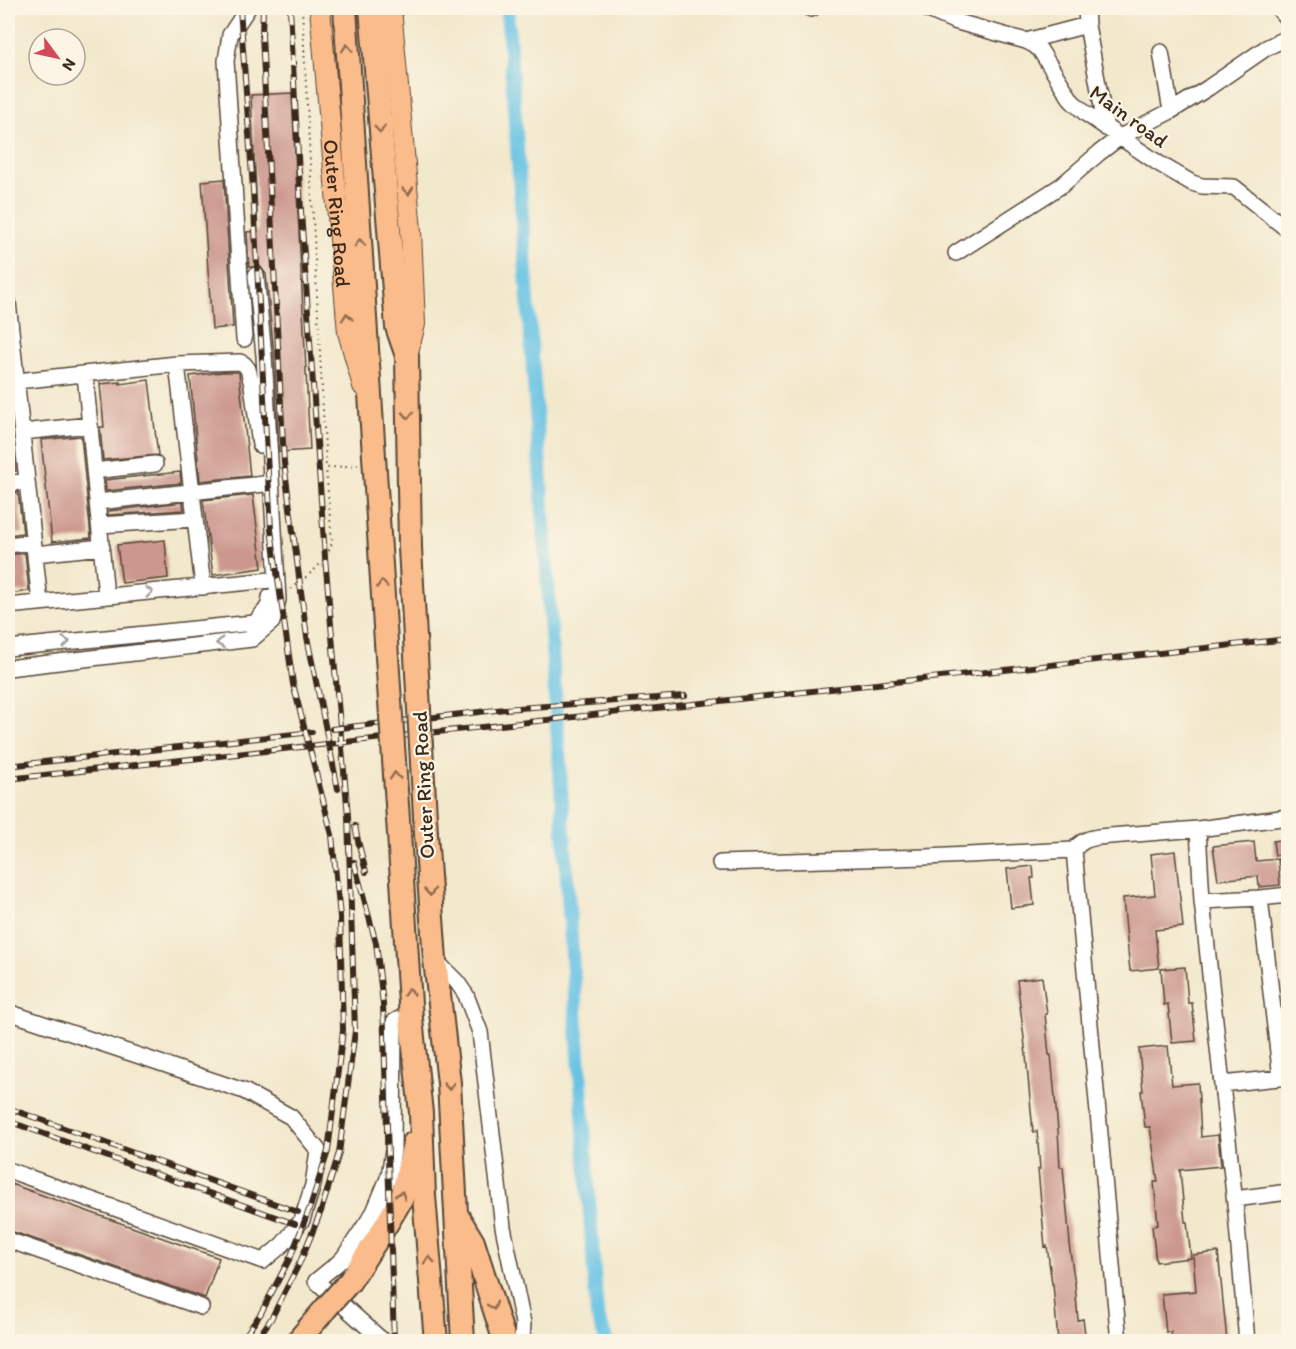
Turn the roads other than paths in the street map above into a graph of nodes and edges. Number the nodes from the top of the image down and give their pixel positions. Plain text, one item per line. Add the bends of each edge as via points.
1 (248, 8) edge
2 (320, 8) edge
3 (345, 8) edge
4 (371, 8) edge
5 (391, 8) edge
6 (924, 8) edge
7 (1086, 8) edge
8 (1278, 8) edge
9 (1288, 20) edge
10 (1087, 25) junction
11 (1288, 37) edge
12 (1026, 41) junction
13 (1161, 52) dead end
14 (1171, 111) junction
15 (1106, 128) junction
16 (1120, 137) junction
17 (1288, 230) edge
18 (956, 253) dead end
19 (256, 275) dead end
20 (8, 307) edge
21 (244, 339) dead end
22 (407, 356) junction
23 (177, 364) junction
24 (85, 374) junction
25 (12, 382) edge
26 (371, 415) junction
27 (90, 425) junction
28 (22, 432) junction
29 (155, 464) dead end
30 (94, 471) junction
31 (27, 481) junction
32 (8, 484) edge
33 (264, 484) junction
34 (192, 491) junction
35 (97, 502) junction
36 (195, 519) junction
37 (100, 525) junction
38 (8, 545) edge
39 (102, 547) junction
40 (34, 548) junction
41 (271, 580) junction
42 (203, 586) junction
43 (106, 596) junction
44 (40, 603) junction
45 (8, 606) edge
46 (256, 622) junction
47 (272, 622) junction
48 (252, 639) junction
49 (8, 648) edge
50 (8, 668) edge
51 (1288, 817) edge
52 (1198, 829) junction
53 (1074, 850) junction
54 (720, 863) dead end
55 (1288, 895) edge
56 (1260, 898) junction
57 (1202, 901) junction
58 (435, 960) junction
59 (8, 1012) edge
60 (411, 1019) junction
61 (1285, 1078) edge
62 (1222, 1084) junction
63 (421, 1113) junction
64 (8, 1170) edge
65 (1288, 1192) edge
66 (1235, 1199) junction
67 (456, 1213) junction
68 (8, 1240) edge
69 (201, 1307) dead end
70 (297, 1341) edge
71 (384, 1341) edge
72 (436, 1341) edge
73 (463, 1341) edge
74 (505, 1341) edge
75 (522, 1341) edge
76 (1119, 1341) edge
77 (1247, 1341) edge

1 - 21 street via 230,35 226,61
26 -> 2 main road, Outer Ring Road via 348,332
26 -> 3 highway, Outer Ring Road
4 -> 22 highway, Outer Ring Road via 397,327
5 -> 22 main road, Outer Ring Road via 412,243 415,324
6 - 12 street, Main road via 954,21
7 - 10 street
8 - 9 street
10 - 12 street
10 - 15 street
11 - 14 street
12 - 15 street, Main road via 1040,50 1072,101
13 - 14 street
14 - 16 street
15 - 16 street, Main road
16 - 17 street, Main road via 1192,183 1234,187
16 - 18 street via 1062,185
19 - 47 street via 278,600
20 - 25 street
22 -> 58 highway, Outer Ring Road, bridge via 410,548
23 - 24 street
23 - 33 street via 240,362 248,369
23 - 34 street
24 - 25 street
24 - 27 street
25 - 28 street
60 -> 26 highway, Outer Ring Road, bridge
27 - 28 street
27 - 30 street
28 - 31 street
29 - 30 street
30 - 35 street
31 - 32 street
31 - 40 street
33 - 34 street
33 - 41 street
34 - 35 street
34 - 36 street
35 - 37 street
36 - 37 street
36 - 42 street
37 - 39 street
38 - 40 street
39 - 40 street
39 - 43 street
40 - 44 street
41 - 42 street
41 - 46 street via 270,603
43 -> 42 street
43 - 44 street
44 - 45 street
46 - 47 street
46 - 48 street
49 -> 46 street
47 - 48 street
48 -> 50 street
51 - 52 street
52 - 53 street via 1088,839
52 - 57 street
53 - 54 street
53 - 76 street
55 - 56 street
56 - 57 street
56 - 61 street
57 - 62 street
58 -> 67 highway, Outer Ring Road via 449,1083
58 - 75 street via 458,982 480,1032 503,1227 523,1323
59 - 64 street via 244,1091 291,1117 318,1150 302,1220 263,1261
60 - 63 highway, Outer Ring Road
60 - 71 street via 394,1022 393,1150 389,1176 374,1212 344,1257 315,1281
61 - 62 street
62 - 66 street
70 -> 63 highway, bridge via 350,1281 402,1198
72 -> 63 highway
65 - 66 street
66 - 77 street
67 - 73 highway, Outer Ring Road
67 -> 74 highway via 473,1242
68 - 69 street

